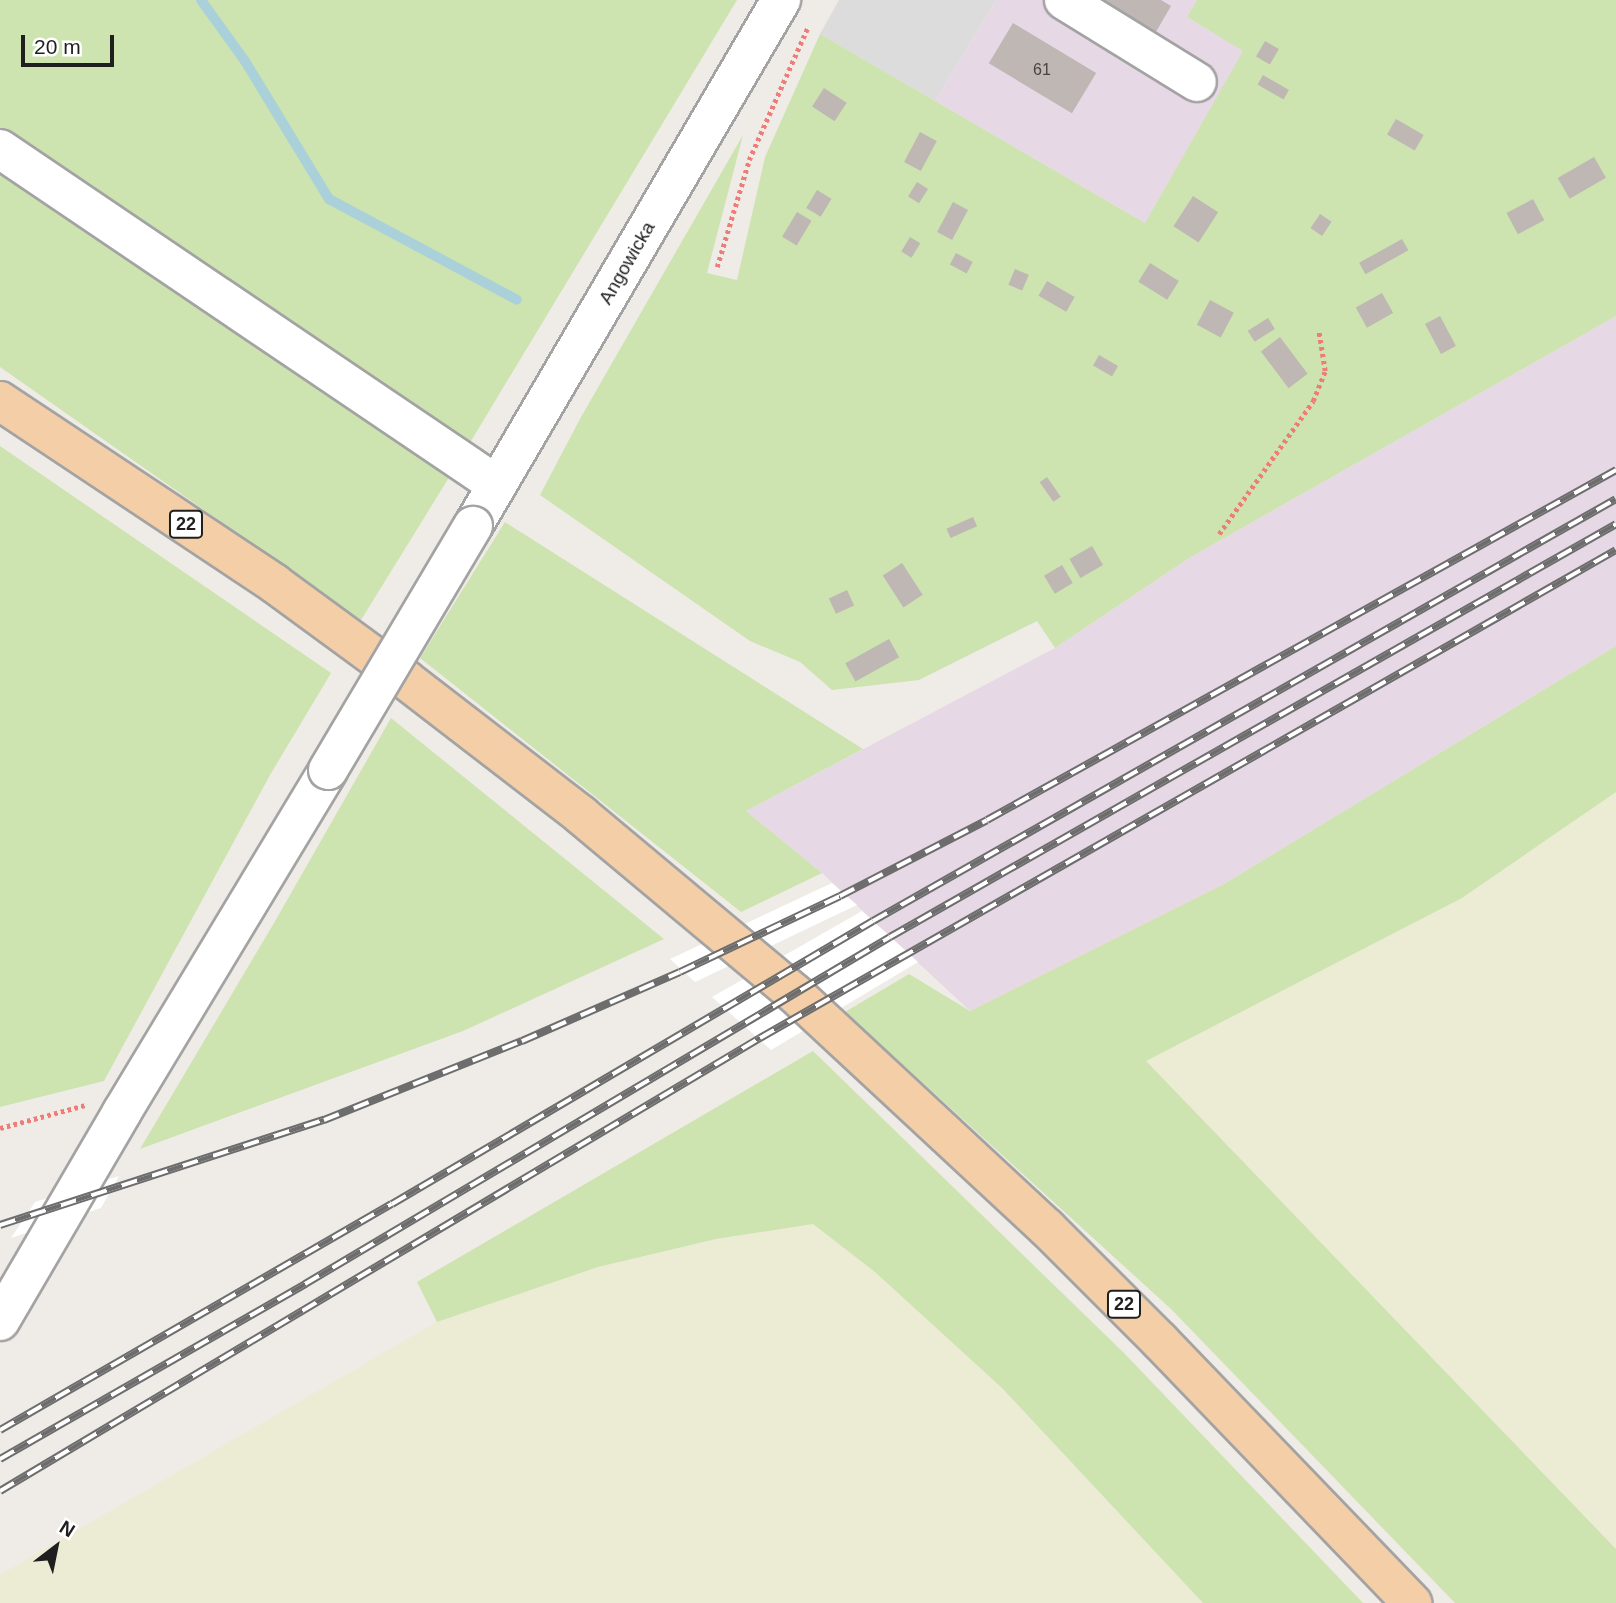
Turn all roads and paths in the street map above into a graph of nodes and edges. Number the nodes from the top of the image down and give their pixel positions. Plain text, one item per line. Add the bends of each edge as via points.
1 (1064, 0) edge
2 (795, 12) edge
3 (1196, 82) dead end
4 (0, 149) edge
5 (717, 267) dead end
6 (1319, 332) dead end
7 (0, 401) edge
8 (497, 485) junction
9 (1220, 534) dead end
10 (122, 1112) junction
11 (0, 1128) edge
12 (0, 1321) edge
13 (1412, 1603) edge

1 - 3 street
2 - 5 path
2 - 8 street, Angowicka
4 - 8 street
6 - 9 path via 1325,371 1313,401
7 - 13 main road, 22 via 275,584 448,712 581,815 795,994 1056,1237
8 - 10 street, Angowicka, bridge
10 - 11 path via 101,1101
10 - 12 street, Angowicka

